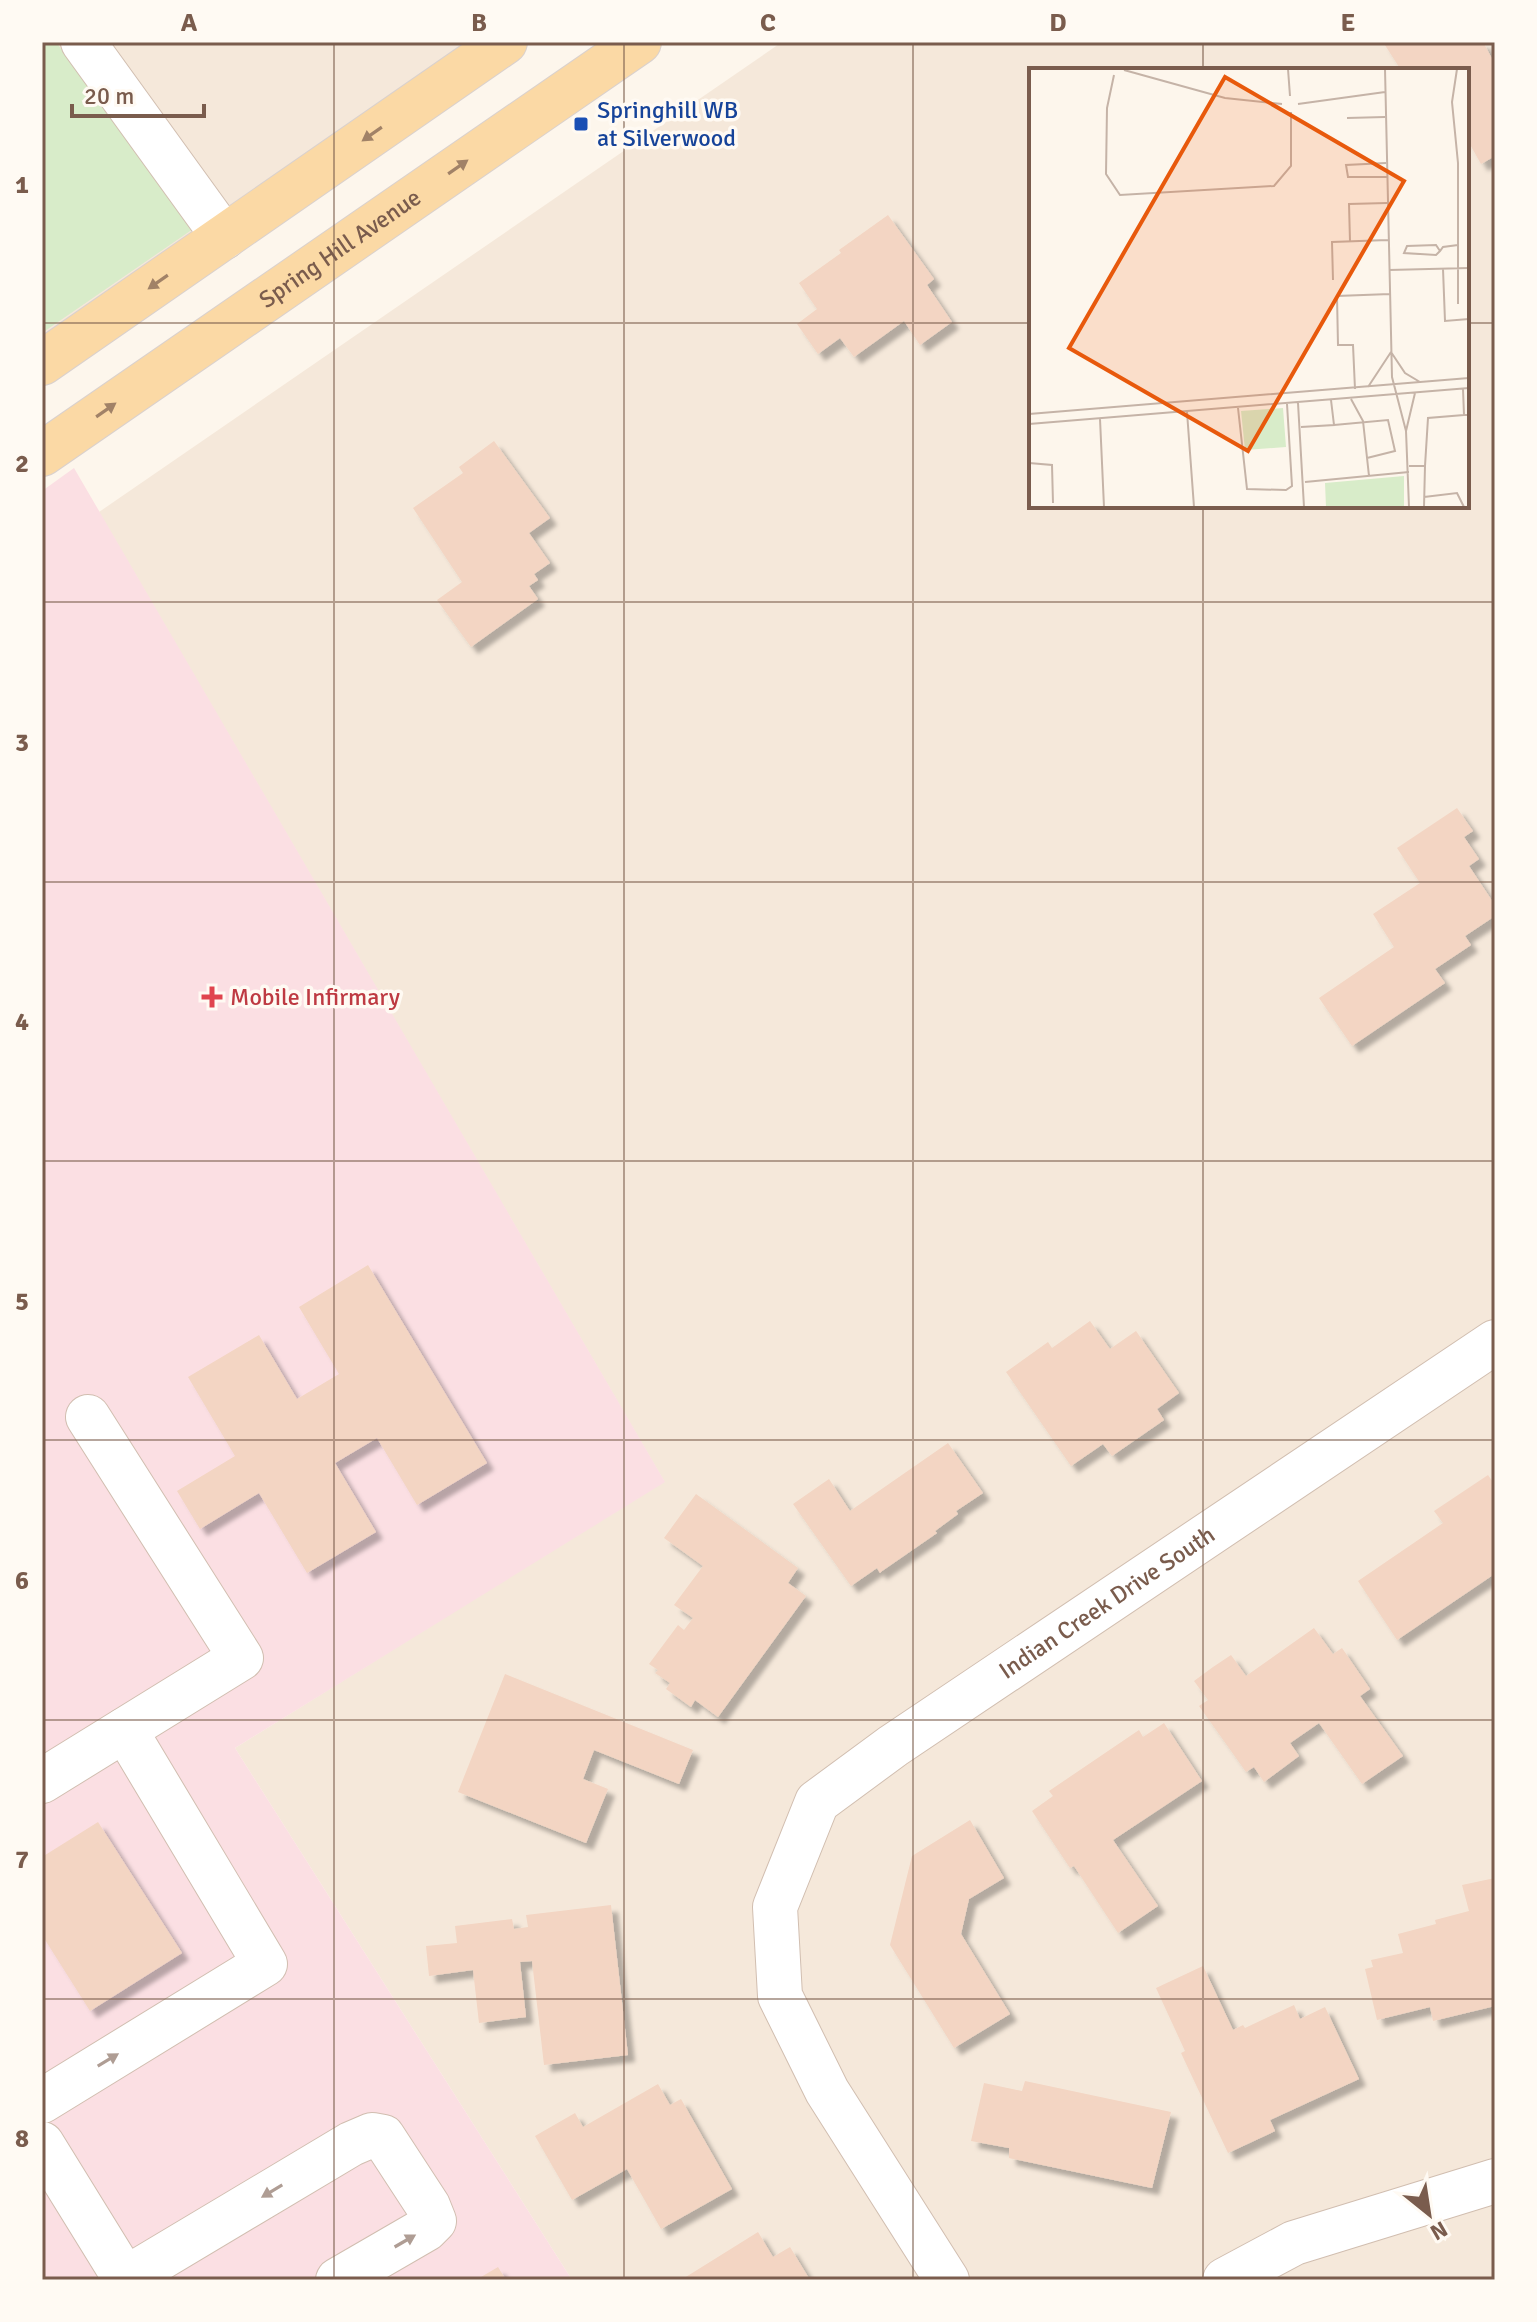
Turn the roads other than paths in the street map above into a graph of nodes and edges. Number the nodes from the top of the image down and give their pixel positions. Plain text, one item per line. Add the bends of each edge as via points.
1 (83, 42) edge
2 (505, 42) edge
3 (639, 42) edge
4 (224, 237) junction
5 (42, 363) edge
6 (42, 454) edge
7 (1495, 1342) edge
8 (88, 1417) dead end
9 (125, 1730) junction
10 (42, 1781) edge
11 (42, 2101) edge
12 (42, 2144) edge
13 (1495, 2181) edge
14 (125, 2279) edge
15 (338, 2280) edge
16 (947, 2280) edge
17 (1225, 2280) edge

1 - 4 street
2 -> 4 main road
6 -> 3 main road, Spring Hill Avenue
4 -> 5 main road
7 - 16 street, Indian Creek Drive South via 817,1802 775,1907 780,1996 827,2091
8 - 9 street via 241,1658
9 - 10 street
11 -> 9 street via 265,1964
12 - 14 street
13 - 17 street via 1294,2243
15 -> 14 street via 434,2221 383,2137 372,2135 351,2144

